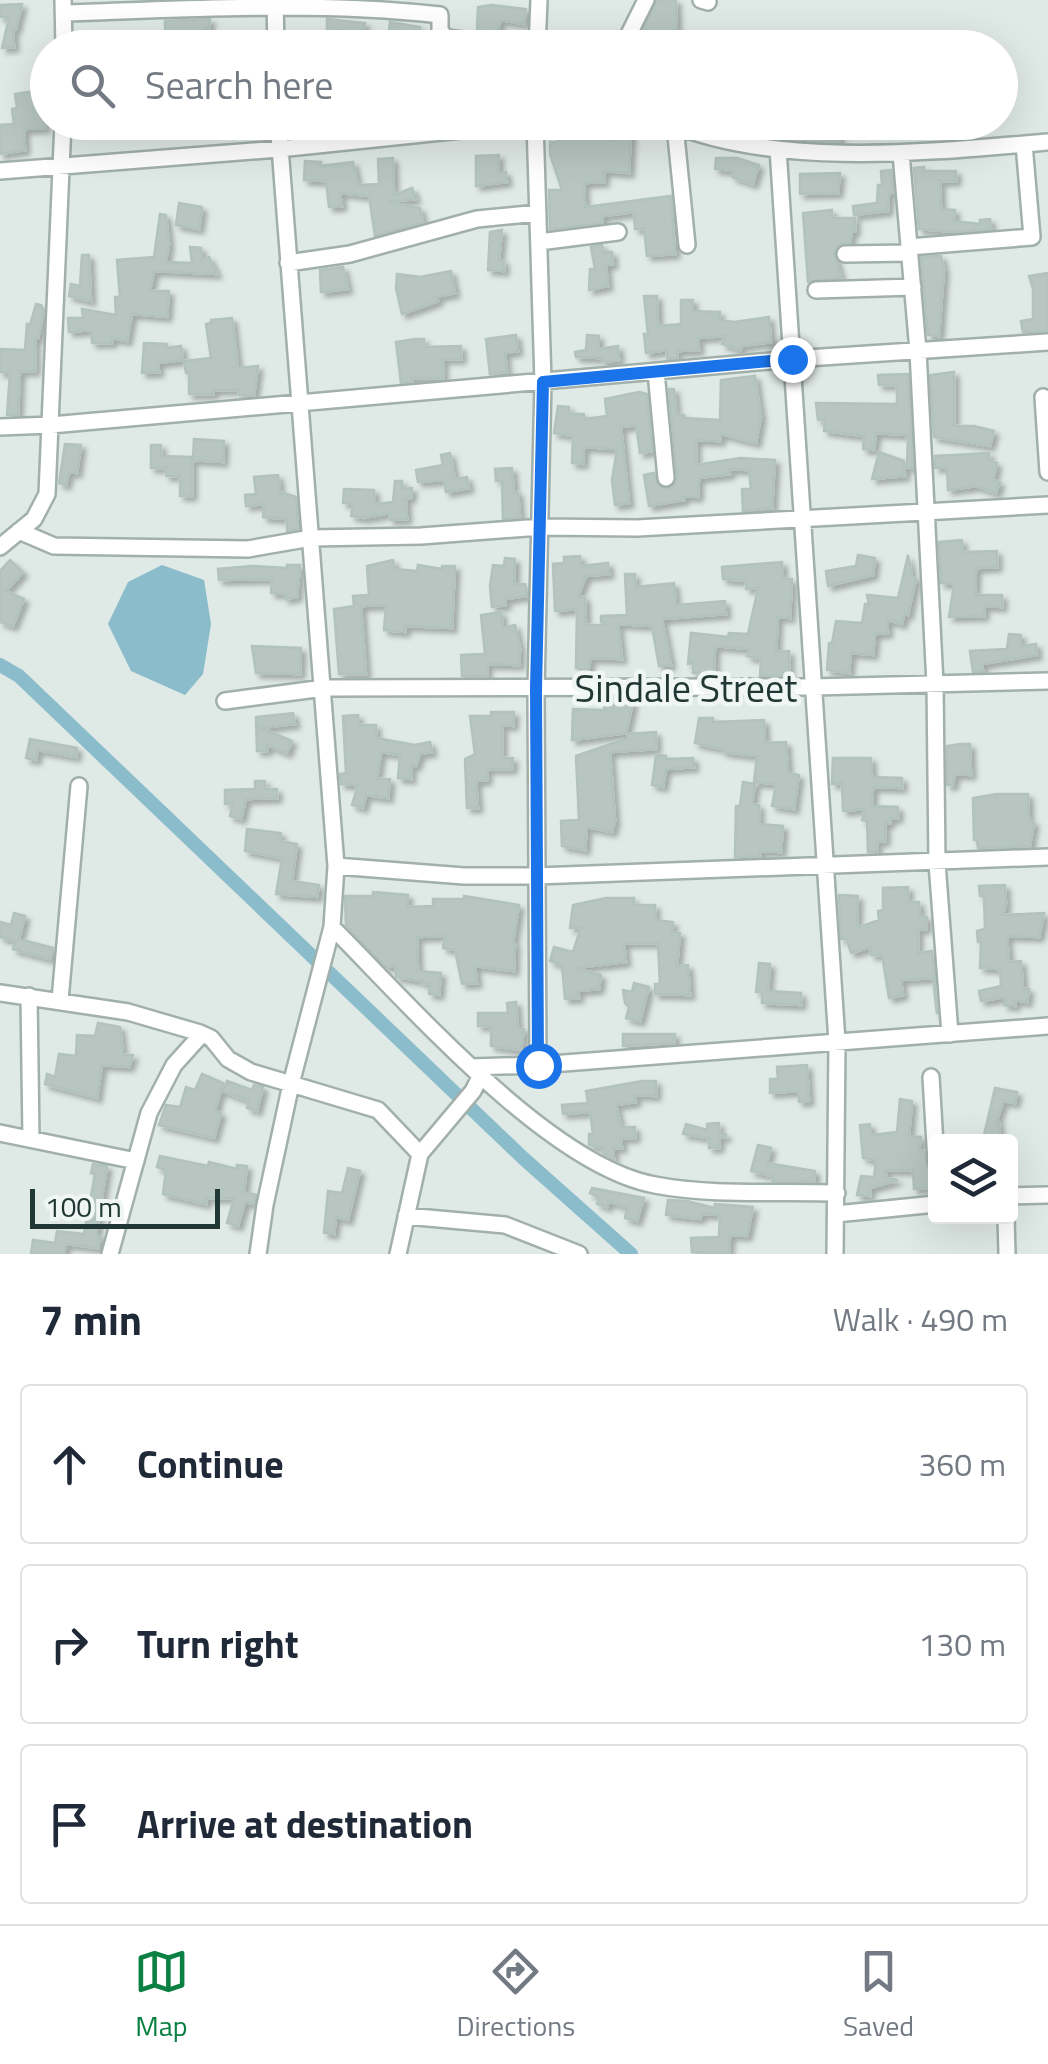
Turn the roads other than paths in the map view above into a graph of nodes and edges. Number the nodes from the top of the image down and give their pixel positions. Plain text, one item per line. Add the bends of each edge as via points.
1 (539, 0) edge
2 (646, 0) edge
3 (275, 4) edge
4 (64, 6) edge
5 (276, 30) edge
6 (440, 30) edge
7 (538, 30) edge
8 (631, 30) edge
9 (63, 140) edge
10 (279, 140) edge
11 (374, 140) edge
12 (536, 140) edge
13 (673, 140) edge
14 (721, 140) edge
15 (1048, 142) edge
16 (1024, 144) junction
17 (279, 150) junction
18 (778, 150) junction
19 (901, 153) junction
20 (62, 168) junction
21 (0, 171) edge
22 (538, 213) junction
23 (618, 232) dead end
24 (539, 242) junction
25 (687, 244) dead end
26 (909, 250) junction
27 (845, 254) dead end
28 (288, 263) junction
29 (913, 286) junction
30 (816, 290) dead end
31 (1048, 342) edge
32 (918, 351) junction
33 (792, 359) junction
34 (656, 372) junction
35 (543, 382) junction
36 (1043, 397) dead end
37 (300, 404) junction
38 (50, 425) junction
39 (0, 427) edge
40 (1048, 472) edge
41 (666, 478) dead end
42 (1048, 505) edge
43 (926, 512) junction
44 (803, 516) junction
45 (540, 528) junction
46 (19, 531) junction
47 (311, 538) junction
48 (0, 547) edge
49 (1048, 681) edge
50 (935, 684) junction
51 (814, 686) junction
52 (324, 688) junction
53 (536, 689) junction
54 (224, 701) dead end
55 (79, 786) dead end
56 (1048, 857) edge
57 (937, 863) junction
58 (336, 866) junction
59 (825, 866) junction
60 (537, 876) junction
61 (332, 927) junction
62 (0, 993) edge
63 (29, 996) junction
64 (60, 1000) junction
65 (1048, 1026) edge
66 (202, 1034) junction
67 (950, 1034) junction
68 (837, 1042) junction
69 (538, 1065) junction
70 (476, 1071) junction
71 (931, 1077) dead end
72 (291, 1084) junction
73 (0, 1133) edge
74 (934, 1134) edge
75 (30, 1138) junction
76 (420, 1154) junction
77 (136, 1161) junction
78 (837, 1193) junction
79 (1048, 1195) edge
80 (1018, 1196) edge
81 (928, 1205) edge
82 (836, 1214) junction
83 (406, 1216) junction
84 (1006, 1224) edge
85 (110, 1254) edge
86 (258, 1254) edge
87 (398, 1254) edge
88 (579, 1254) edge
89 (835, 1254) edge
90 (1007, 1254) edge

1 - 7 street
2 - 8 street
3 - 4 street
3 - 5 street
3 - 6 street via 440,15
9 - 20 street
10 - 17 street
11 - 17 street
12 - 22 street
13 - 25 street
14 - 18 street
15 - 16 street
16 - 19 street
16 - 26 street via 1032,237
17 - 20 street
17 - 28 street
18 - 19 street
18 - 33 street
19 - 26 street
20 - 21 street
20 - 38 street
22 - 24 street
22 - 28 street via 477,219 350,254
23 - 24 street
24 - 35 street
26 - 27 street
26 - 29 street
28 - 37 street
29 - 30 street
29 - 32 street
31 - 32 street
32 - 33 street
32 - 43 street
33 - 34 street
33 - 44 street
34 - 35 street
34 - 41 street
35 - 37 street
35 - 45 street
36 - 40 street
37 - 38 street
37 - 47 street
38 - 39 street
38 - 46 street via 46,494 34,519
42 - 43 street
43 - 44 street
43 - 50 street
44 - 45 street
44 - 51 street
45 - 47 street
45 - 53 street
46 - 47 street via 54,546 137,548 248,548
46 - 48 street
47 - 52 street
49 - 50 street, Sindale Street
50 - 51 street, Sindale Street
50 - 57 street
51 - 53 street, Sindale Street
51 - 59 street
52 - 53 street, Sindale Street
52 - 54 street, Sindale Street
52 - 58 street
53 - 60 street
55 - 64 street
56 - 57 street
57 - 59 street
57 - 67 street
58 - 60 street
58 - 61 street
59 - 60 street
59 - 68 street
60 - 69 street
61 - 70 street
61 - 72 street
62 - 63 street
63 - 64 street
63 - 75 street
64 - 66 street
65 - 67 street
66 - 72 street via 240,1067
66 - 77 street via 159,1092
67 - 68 street
68 - 69 street
68 - 78 street
69 - 70 street
70 - 76 street via 473,1091
70 - 78 street via 584,1156 654,1185
71 - 74 street
72 - 76 street via 378,1110
72 - 86 street
73 - 75 street
75 - 77 street
76 - 83 street
77 - 85 street
78 - 82 street
79 - 80 street
81 - 82 street
82 - 89 street
83 - 87 street
83 - 88 street via 505,1224
84 - 90 street

